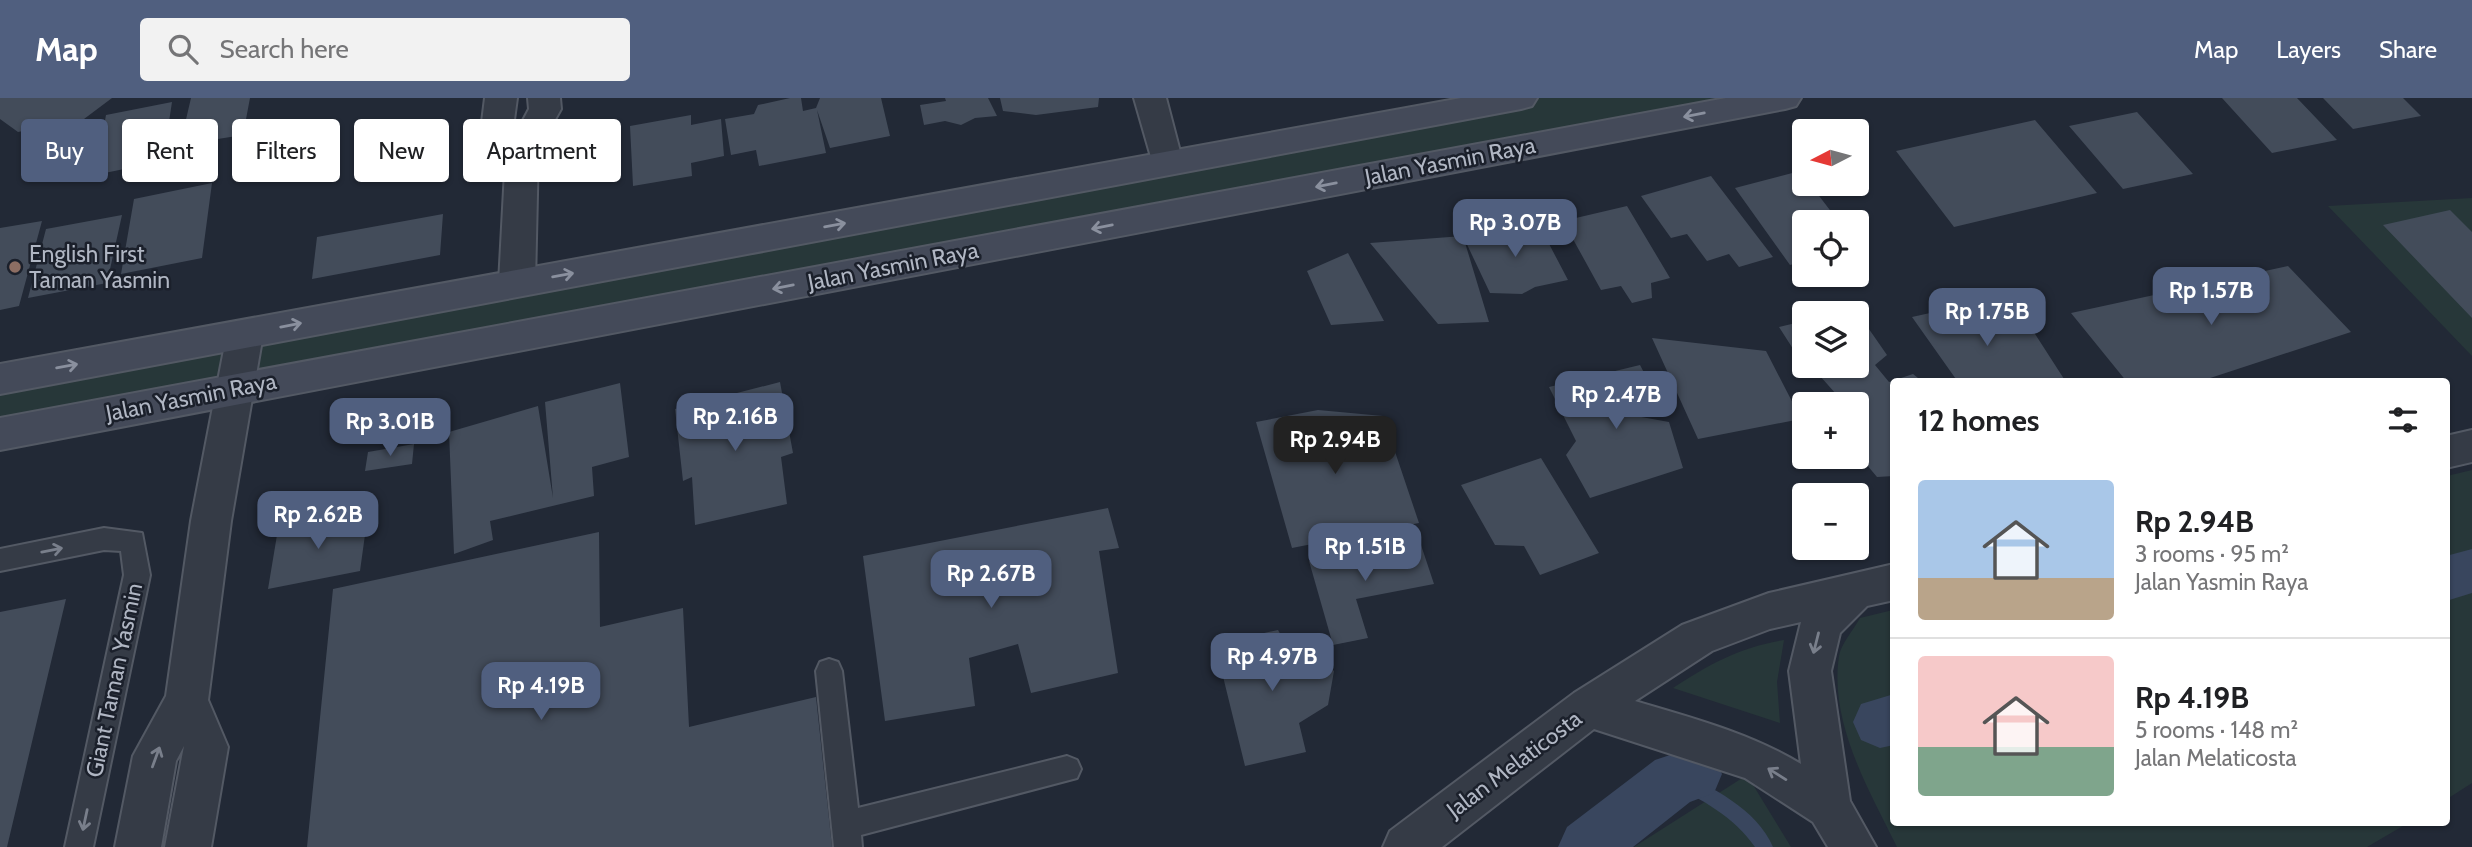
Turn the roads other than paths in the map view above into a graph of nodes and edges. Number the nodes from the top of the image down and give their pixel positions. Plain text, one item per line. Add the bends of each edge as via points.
1 (500, 98) edge
2 (544, 98) edge
3 (1150, 98) edge
4 (1521, 98) edge
5 (1785, 98) edge
6 (498, 119) edge
7 (539, 119) edge
8 (1167, 163) junction
9 (521, 182) edge
10 (1041, 186) junction
11 (1180, 212) junction
12 (1054, 236) junction
13 (517, 283) junction
14 (245, 334) junction
15 (0, 379) edge
16 (234, 389) junction
17 (0, 434) edge
18 (2472, 446) edge
19 (2450, 451) edge
20 (0, 560) edge
21 (1875, 586) edge
22 (829, 671) dead end
23 (187, 700) junction
24 (1589, 707) junction
25 (1067, 769) dead end
26 (1829, 807) junction
27 (846, 836) edge
28 (79, 847) edge
29 (138, 847) edge
30 (188, 847) edge
31 (1406, 847) edge
32 (1853, 847) edge

1 - 6 street
2 - 7 street
3 - 8 street
4 - 8 street
5 -> 11 street, Jalan Yasmin Raya
8 - 10 street
8 - 11 street
9 - 13 street
10 - 12 street
13 -> 10 street
11 -> 12 street, Jalan Yasmin Raya
12 -> 16 street, Jalan Yasmin Raya
14 -> 13 street
15 -> 14 street
14 - 16 street
16 - 17 street, Jalan Yasmin Raya
16 - 23 street
18 - 19 street
20 -> 28 lane, Giant Taman Yasmin via 104,539 133,541 137,575
21 - 24 street, Jalan Melaticosta via 1769,611 1697,638
21 -> 26 street, Jalan Melaticosta via 1821,624 1810,671
22 - 27 lane
29 -> 23 street via 155,756
23 - 30 street via 206,747
26 -> 24 street, Jalan Melaticosta via 1760,763
24 - 31 street, Jalan Melaticosta
25 - 27 lane
26 - 32 street, Jalan Melaticosta

